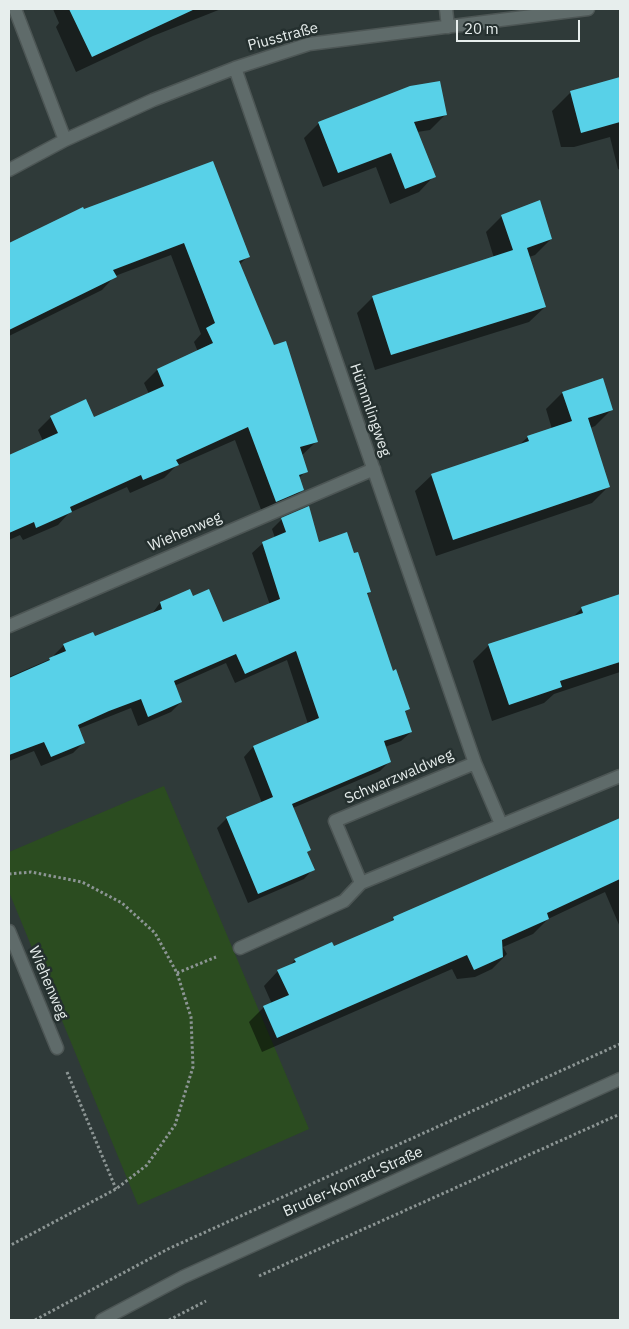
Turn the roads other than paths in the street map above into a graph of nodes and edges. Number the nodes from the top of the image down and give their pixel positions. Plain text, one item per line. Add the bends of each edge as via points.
1 (15, 9) edge
2 (446, 9) edge
3 (588, 9) edge
4 (448, 27) junction
5 (235, 68) junction
6 (65, 140) junction
7 (9, 170) edge
8 (374, 469) junction
9 (9, 626) edge
10 (475, 763) junction
11 (620, 776) edge
12 (501, 824) junction
13 (361, 883) junction
14 (9, 931) edge
15 (240, 948) road end
16 (57, 1048) road end
17 (620, 1079) edge
18 (102, 1320) edge

1 - 6 street
2 - 4 street
3 - 4 street, Piusstraße
4 - 5 street, Piusstraße via 308,44
5 - 6 street, Piusstraße via 153,100
5 - 8 street, Hümmlingweg
6 - 7 street, Piusstraße
8 - 9 street, Wiehenweg
8 - 10 street, Hümmlingweg
10 - 12 street, Schwarzwaldweg
10 - 13 street, Schwarzwaldweg via 335,822
11 - 12 street
12 - 13 street
13 - 15 street via 344,901
14 - 16 street, Wiehenweg
17 - 18 street, Bruder-Konrad-Straße via 183,1277

